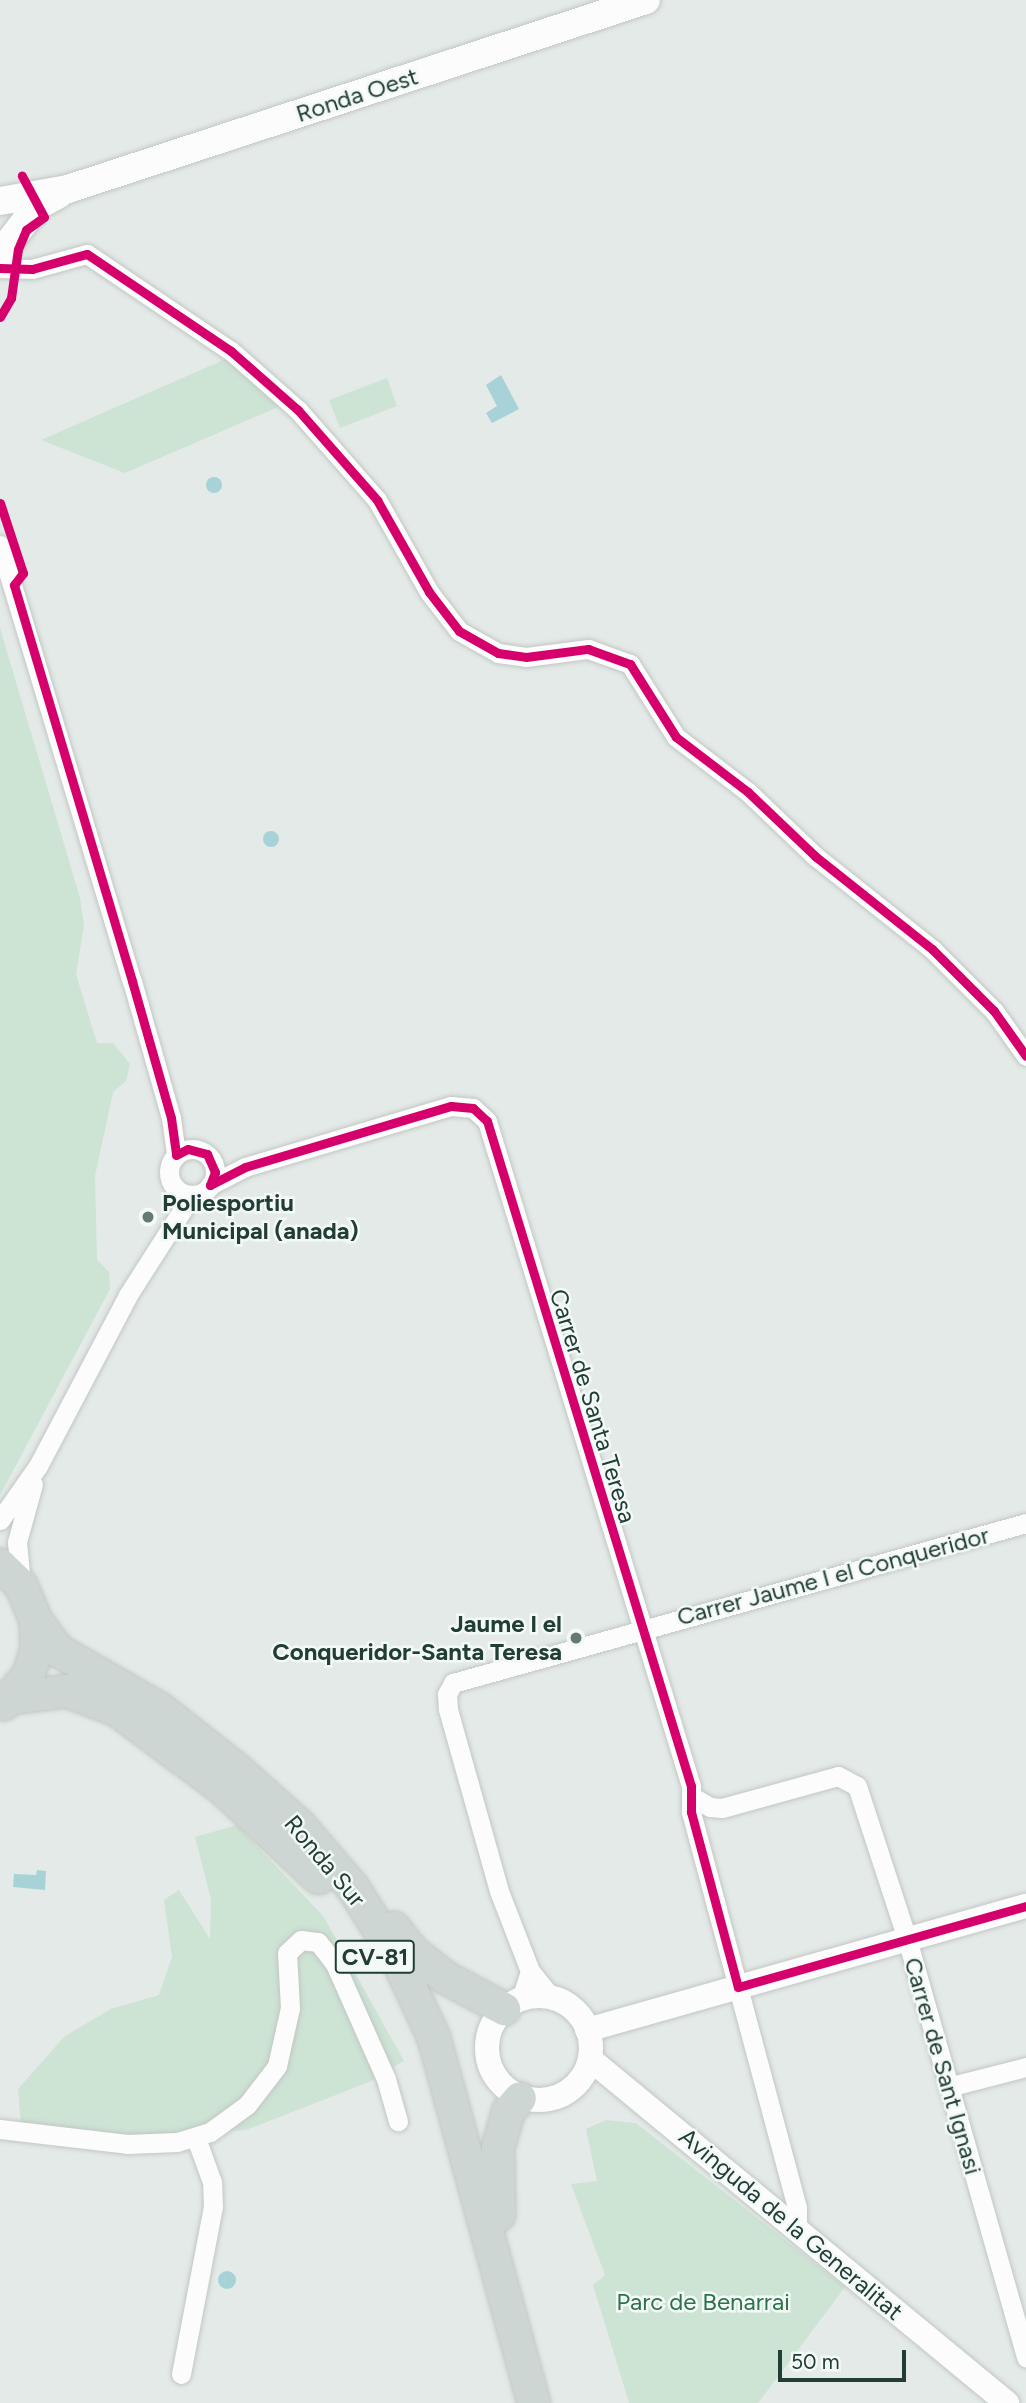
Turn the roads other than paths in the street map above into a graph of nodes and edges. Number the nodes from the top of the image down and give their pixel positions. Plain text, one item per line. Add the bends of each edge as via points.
1 (646, 0) edge
2 (68, 189) junction
3 (0, 201) edge
4 (0, 254) edge
5 (0, 268) edge
6 (0, 545) edge
7 (1026, 1056) edge
8 (194, 1155) junction
9 (245, 1167) junction
10 (210, 1185) junction
11 (185, 1192) junction
12 (38, 1466) junction
13 (0, 1520) edge
14 (1026, 1523) edge
15 (11, 1575) edge
16 (36, 1622) junction
17 (641, 1629) junction
18 (6, 1703) edge
19 (691, 1796) junction
20 (299, 1825) junction
21 (1026, 1906) edge
22 (907, 1940) junction
23 (530, 1971) junction
24 (738, 1987) junction
25 (552, 1998) junction
26 (512, 2004) junction
27 (592, 2023) junction
28 (1026, 2067) edge
29 (594, 2068) junction
30 (948, 2087) junction
31 (520, 2098) junction
32 (398, 2121) dead end
33 (0, 2129) edge
34 (196, 2138) junction
35 (797, 2229) junction
36 (521, 2348) junction
37 (1026, 2357) edge
38 (181, 2374) dead end
39 (518, 2403) edge
40 (534, 2403) edge
41 (1007, 2403) edge

1 - 2 main road, Ronda Oest
2 - 3 main road, Ronda Oest
2 - 4 main road, Ronda Oest via 37,206
5 - 7 street via 32,269 87,254 232,351 298,410 377,500 429,592 464,636 506,655 588,649 630,664 676,737 748,792 816,856 932,949 994,1011
6 - 8 street via 171,1118
8 - 9 street, Carrer de Santa Teresa
8 - 10 street via 215,1172
8 - 11 street via 169,1169
9 - 10 street, Carrer de Santa Teresa
9 - 17 street, Carrer de Santa Teresa via 451,1107 464,1105 481,1113 491,1128
10 - 11 street, Carrer de Santa Teresa
11 - 12 street via 187,1209 163,1234
12 - 13 street
12 - 15 street
14 - 17 street, Carrer Jaume I el Conqueridor
15 - 16 main road, CV-81
16 - 18 main road, CV-81 via 37,1649 28,1676
16 - 20 main road, Ronda Sur / CV-81 via 59,1651 183,1726
17 - 19 street, Carrer de Santa Teresa
17 - 23 street, Carrer Jaume I el Conqueridor via 467,1676 453,1683 447,1694 499,1891
18 - 39 main road, Ronda Sur / CV-81 via 67,1691 92,1697 136,1721 279,1837 358,1929 421,2055
19 - 22 street, Carrer de Sant Ignasi via 722,1808 847,1777 857,1786
19 - 24 street, Carrer de Santa Teresa via 691,1812
20 - 26 main road via 362,1889 413,1952 446,1978
20 - 36 main road, Ronda Sur / CV-81 via 353,1888 396,1956 434,2038
21 - 22 street
22 - 24 street
22 - 30 street, Carrer de Sant Ignasi
23 - 25 street
23 - 26 street
24 - 27 street
24 - 35 street, Carrer de Santa Teresa via 797,2208
25 - 26 street
25 - 27 street
26 - 31 street via 487,2040 487,2058 494,2075
27 - 29 street
28 - 30 street
29 - 31 street via 561,2096 534,2101
29 - 35 street, Avinguda de la Generalitat
30 - 37 street, Carrer de Sant Ignasi
31 - 36 main road via 504,2123 496,2176
32 - 34 street via 386,2079 335,1964 318,1942 301,1940 287,1953 289,2022 277,2066 247,2105
33 - 34 street via 127,2144
34 - 38 street via 212,2182 213,2207
35 - 41 street, Avinguda de la Generalitat
36 - 40 main road, Ronda Sur / CV-81

